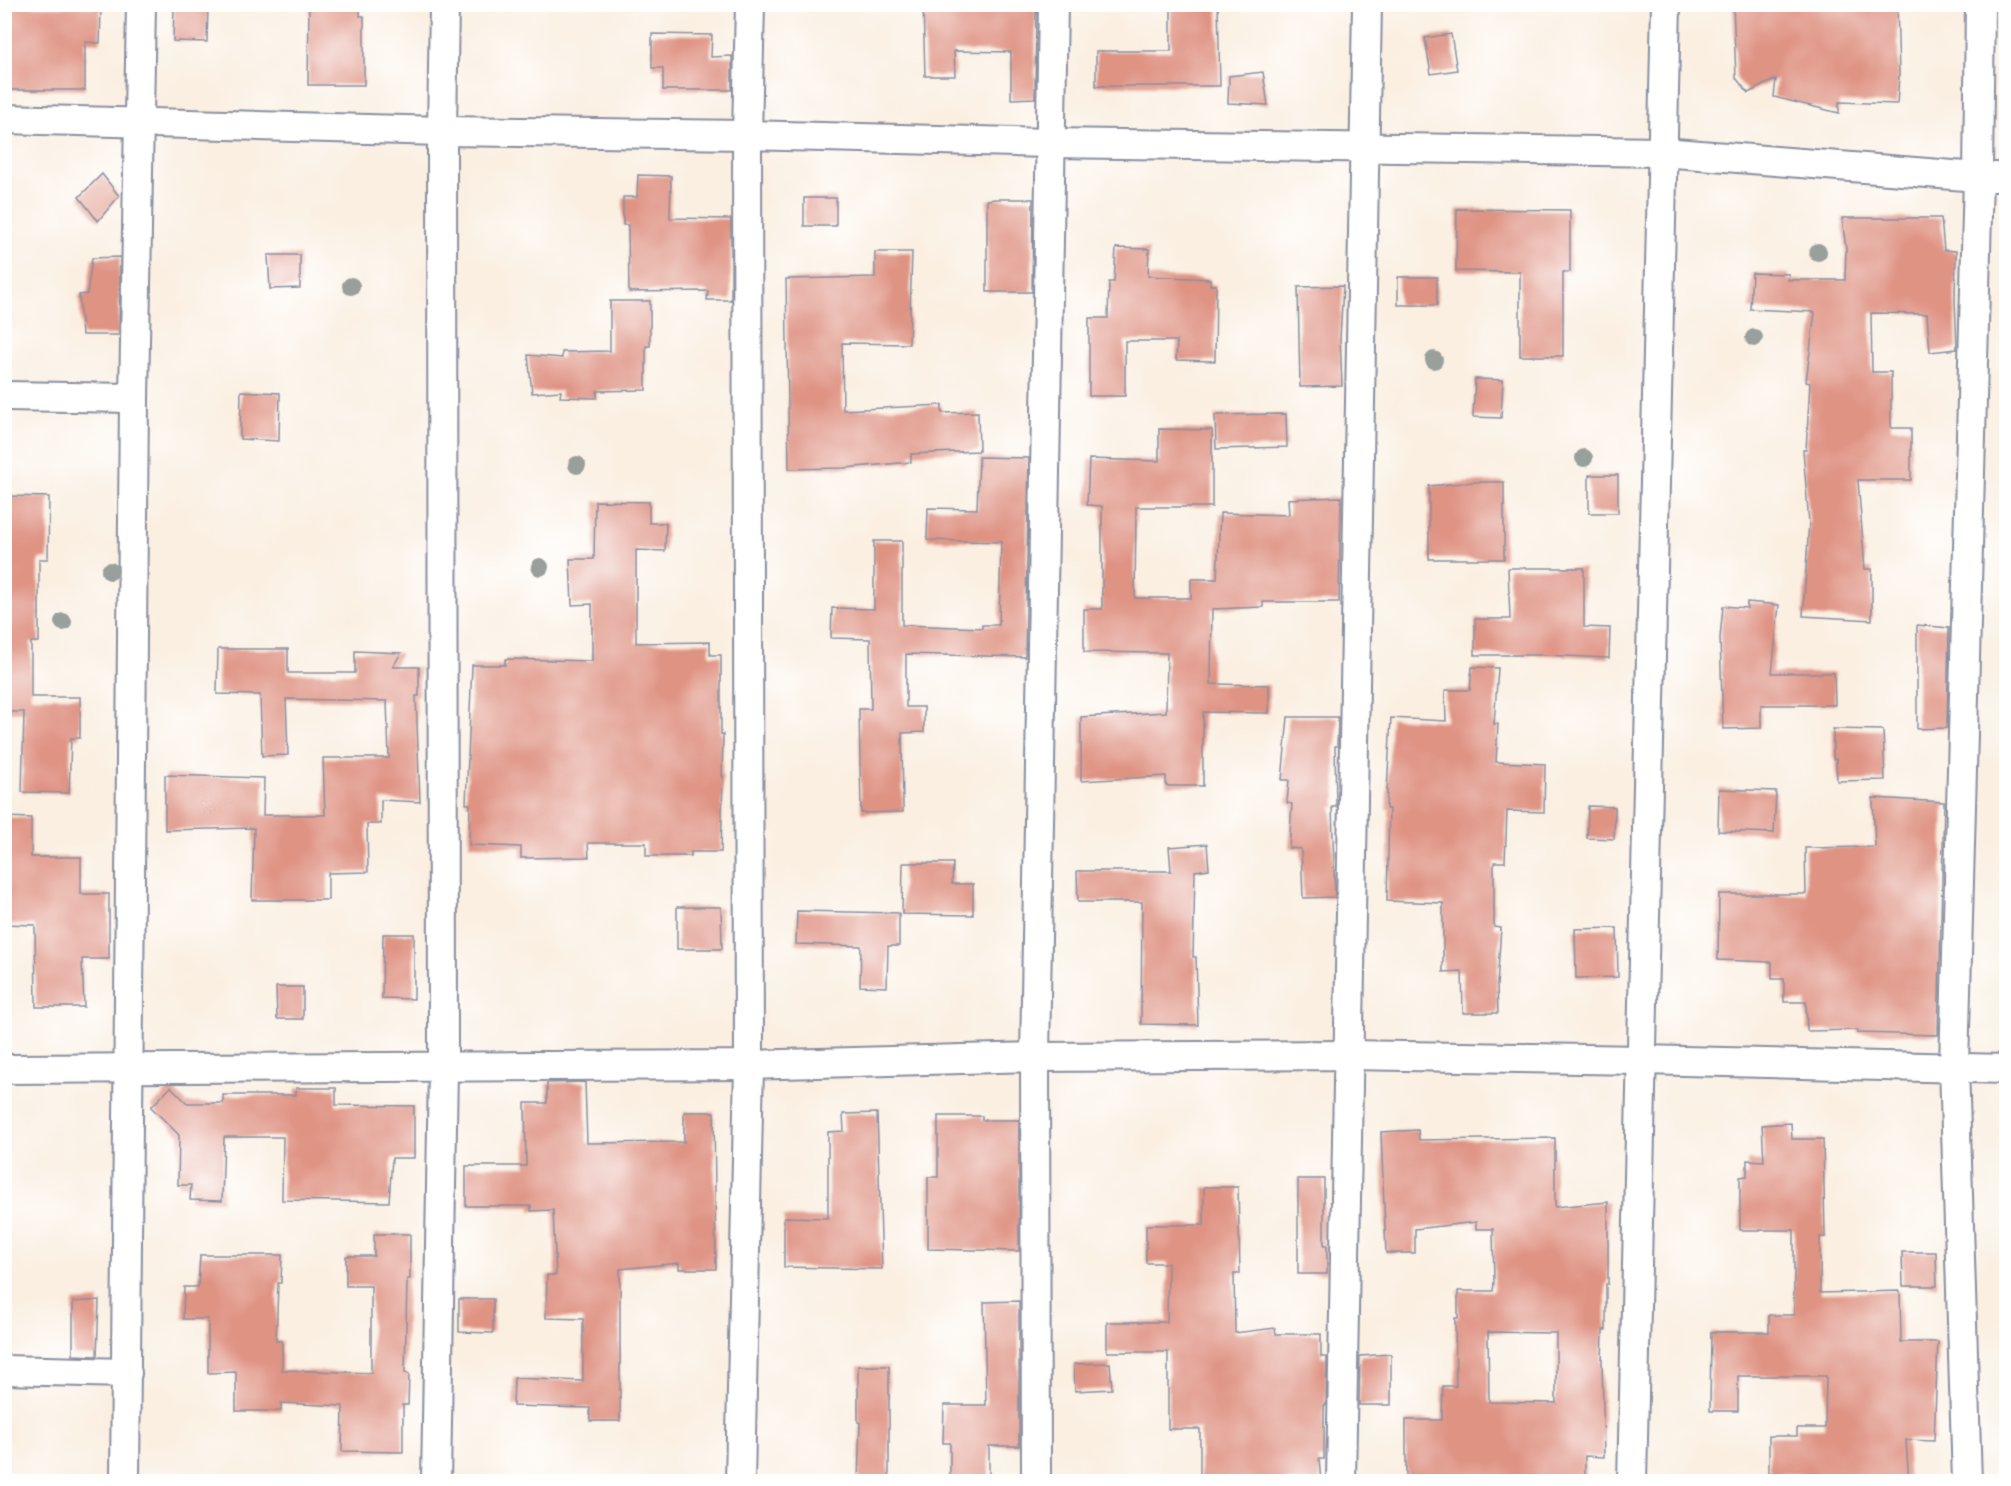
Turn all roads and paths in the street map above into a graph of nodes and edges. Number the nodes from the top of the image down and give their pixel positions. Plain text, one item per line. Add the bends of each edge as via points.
1 (141, 4) edge
2 (444, 4) edge
3 (750, 4) edge
4 (1053, 4) edge
5 (1367, 4) edge
6 (1666, 4) edge
7 (1980, 4) edge
8 (4, 119) edge
9 (139, 124) junction
10 (442, 131) junction
11 (747, 135) junction
12 (1051, 143) junction
13 (1364, 148) junction
14 (1662, 152) junction
15 (1978, 177) junction
16 (2007, 177) edge
17 (4, 396) edge
18 (134, 399) junction
19 (1348, 1055) junction
20 (1035, 1057) junction
21 (1642, 1060) junction
22 (749, 1065) junction
23 (1954, 1066) junction
24 (443, 1068) junction
25 (4, 1069) edge
26 (128, 1069) junction
27 (2007, 1069) edge
28 (4, 1370) edge
29 (127, 1373) junction
30 (125, 1482) edge
31 (436, 1482) edge
32 (740, 1482) edge
33 (1036, 1482) edge
34 (1341, 1482) edge
35 (1632, 1482) edge
36 (1967, 1482) edge

1 - 9 street
2 - 10 street
3 - 11 street
4 - 12 street
5 - 13 street
6 - 14 street
7 - 15 street
8 - 9 street
9 - 10 street
9 - 18 street
10 - 11 street
10 - 24 street
11 - 12 street
11 - 22 street
12 - 13 street
12 - 20 street
13 - 14 street
13 - 19 street
14 - 15 street
14 - 21 street
15 - 16 street
15 - 23 street
17 - 18 street
18 - 26 street
19 - 20 street
19 - 21 street
19 - 34 street
20 - 22 street
20 - 33 street
21 - 23 street
21 - 35 street
22 - 24 street
22 - 32 street
23 - 27 street
23 - 36 street
24 - 26 street
24 - 31 street
25 - 26 street
26 - 29 street
28 - 29 street
29 - 30 street

